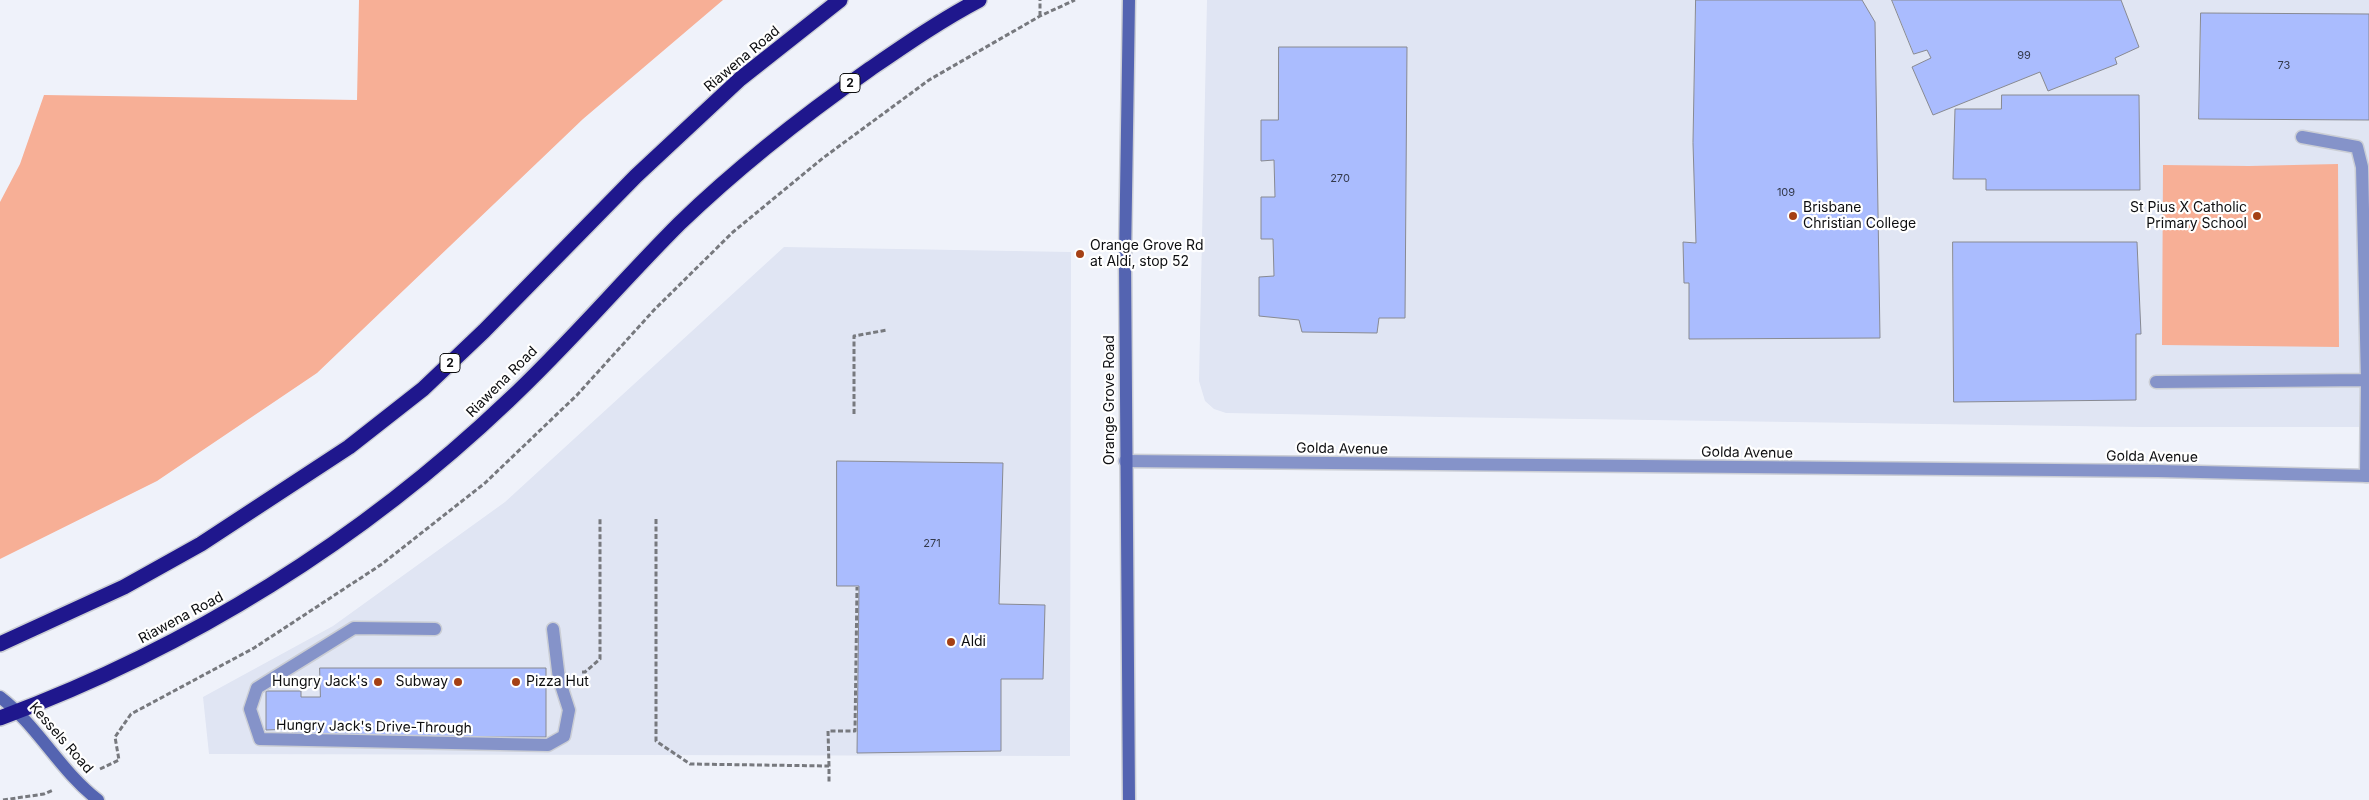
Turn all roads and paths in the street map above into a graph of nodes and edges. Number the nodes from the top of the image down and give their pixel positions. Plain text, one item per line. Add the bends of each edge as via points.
1 (840, 0) edge
2 (979, 0) edge
3 (1040, 0) edge
4 (1075, 0) edge
5 (1129, 0) edge
6 (1040, 16) junction
7 (2302, 137) dead end
8 (887, 330) dead end
9 (2367, 380) junction
10 (2156, 382) dead end
11 (854, 414) dead end
12 (1125, 461) junction
13 (2368, 476) edge
14 (600, 518) dead end
15 (656, 519) dead end
16 (857, 587) dead end
17 (435, 629) dead end
18 (553, 629) dead end
19 (0, 644) edge
20 (558, 672) junction
21 (0, 697) edge
22 (18, 711) junction
23 (0, 718) edge
24 (108, 766) dead end
25 (829, 766) junction
26 (829, 784) dead end
27 (51, 791) dead end
28 (3, 800) edge
29 (98, 800) edge
30 (1128, 800) edge

1 - 19 highway, Riawena Road / 2 via 740,79 636,176 423,389 349,447 201,544 124,586
2 - 22 highway, Riawena Road / 2 via 920,34 787,129 682,222 504,406 413,484 345,536 217,618 148,654
3 - 6 path
4 - 6 path
5 - 12 main road, Orange Grove Road
6 - 24 path via 929,80 823,158 740,226 654,310 577,395 485,483 382,564 254,648 131,714 115,737 119,760
7 - 9 street via 2357,147 2362,167
8 - 11 path via 854,336
9 - 10 street
9 - 13 street
12 - 13 street, Golda Avenue
12 - 30 main road, Orange Grove Road
14 - 20 path via 600,659 585,672
15 - 25 path via 656,742 690,764
16 - 25 path via 855,731 828,730
17 - 20 street, Hungry Jack's Drive-Through via 354,628 257,688 250,709 260,739 548,745 564,736 569,710
18 - 20 street, Hungry Jack's Drive-Through
21 - 22 main road, Kessels Road
22 - 23 highway, Riawena Road / 2
22 - 29 main road, Kessels Road via 75,780
25 - 26 path
27 - 28 path

